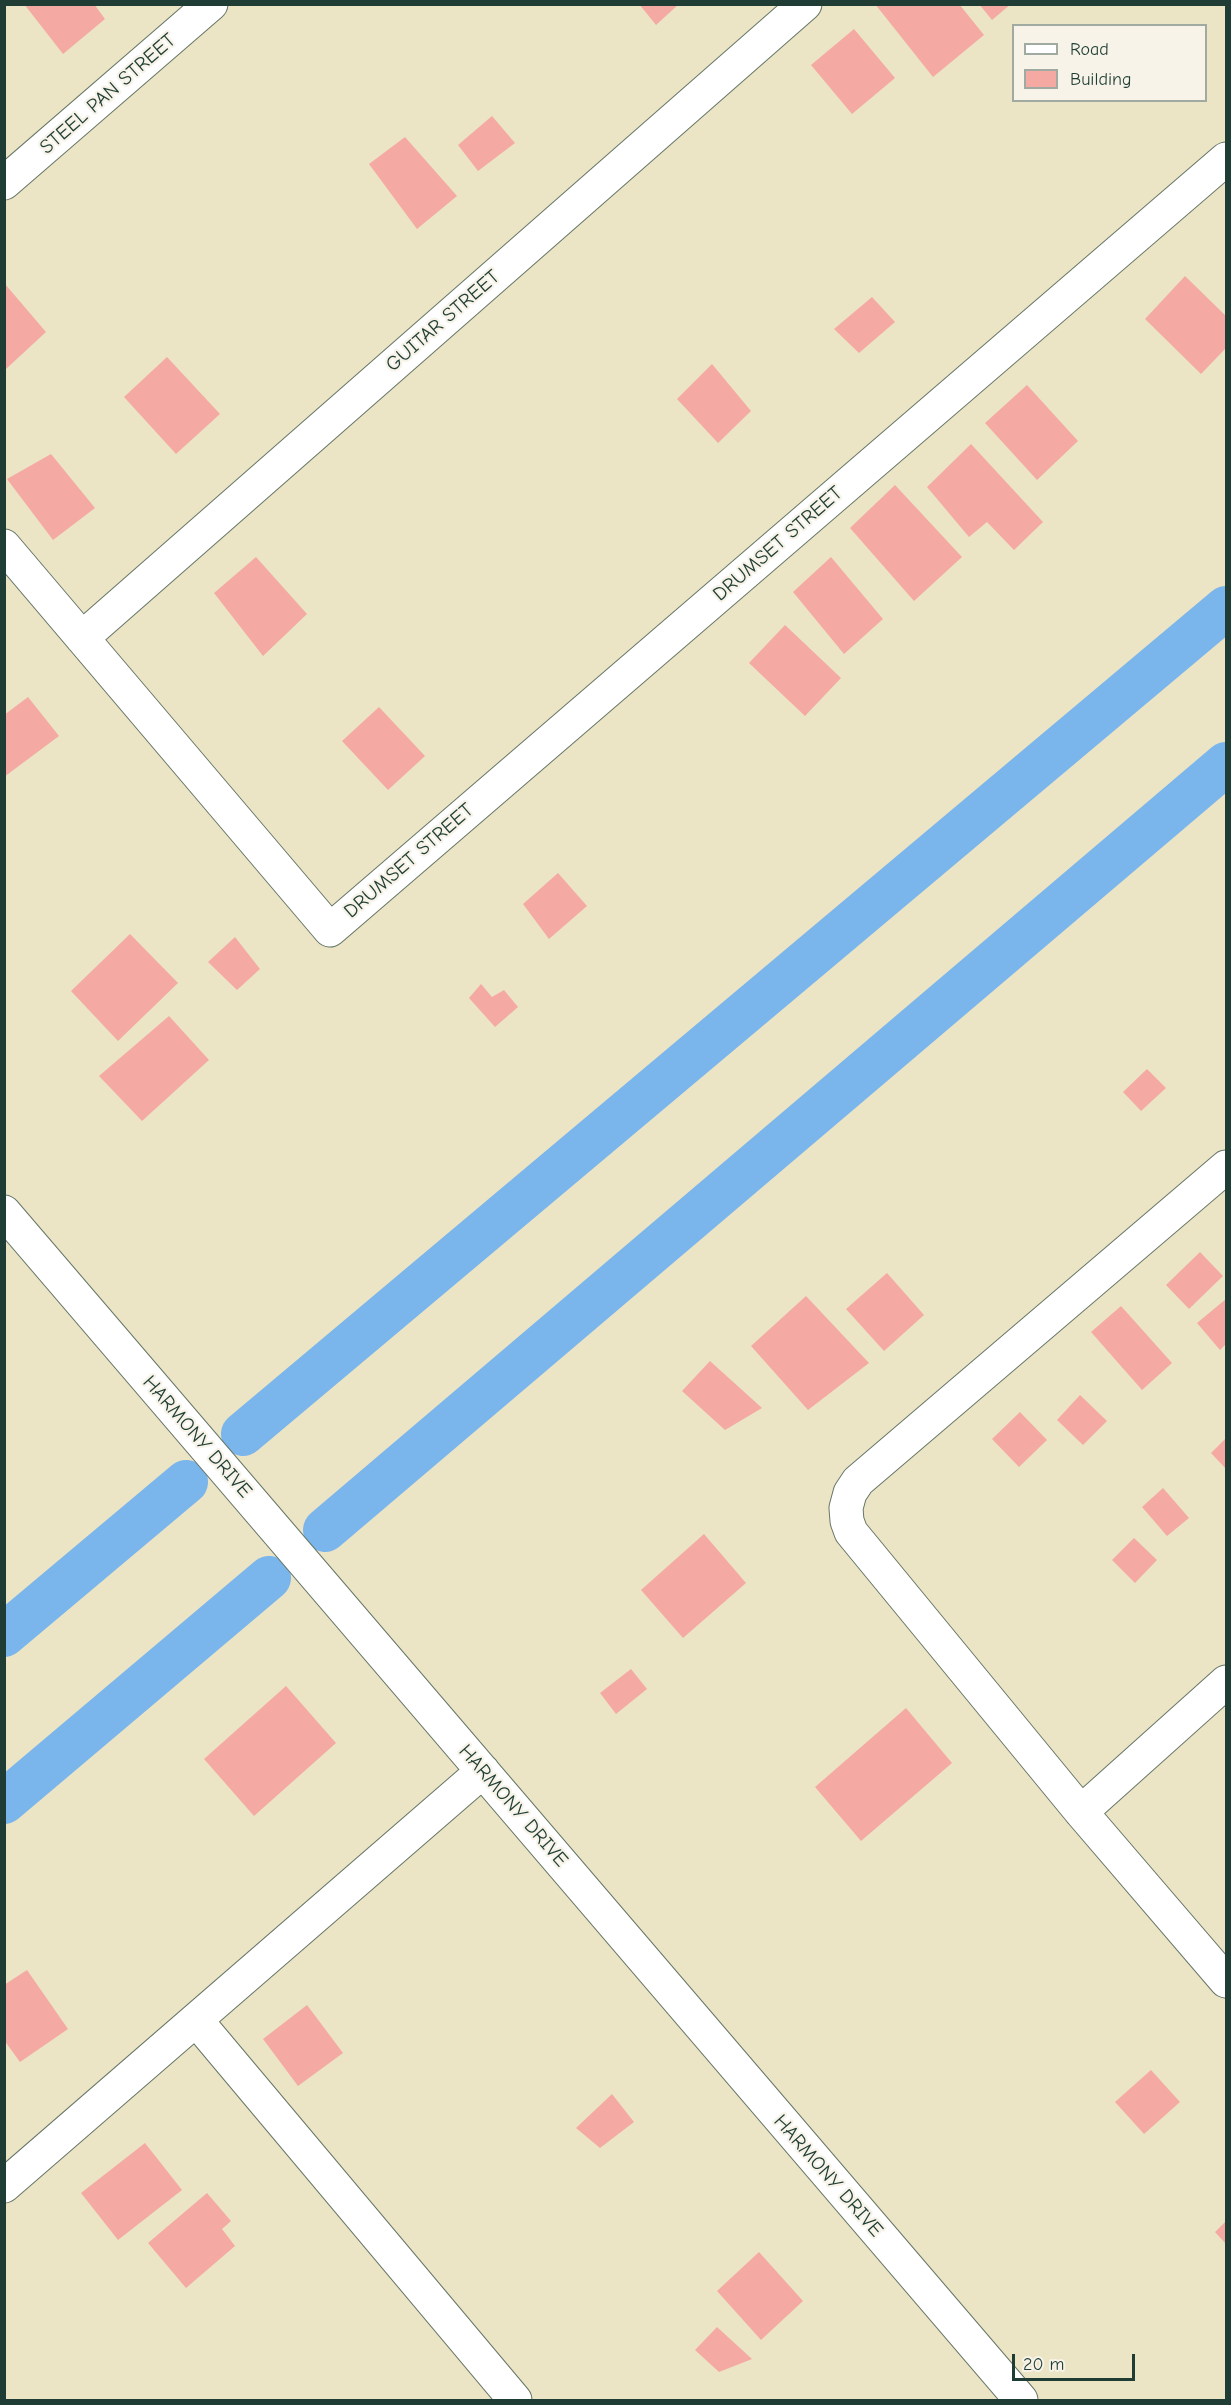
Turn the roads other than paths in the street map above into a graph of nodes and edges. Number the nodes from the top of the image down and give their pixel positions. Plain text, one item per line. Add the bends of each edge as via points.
1 (211, 4) edge
2 (805, 4) edge
3 (1227, 159) edge
4 (4, 183) edge
5 (4, 546) edge
6 (82, 638) junction
7 (1227, 1167) edge
8 (4, 1212) edge
9 (1227, 1682) edge
10 (483, 1771) junction
11 (1081, 1812) junction
12 (1227, 1981) edge
13 (196, 2020) junction
14 (4, 2186) edge
15 (515, 2400) edge
16 (1021, 2400) edge

1 - 4 street, STEEL PAN STREET
2 - 6 street, GUITAR STREET
3 - 6 street, DRUMSET STREET via 330,930
5 - 6 street
7 - 11 street via 858,1481 846,1508 851,1532
8 - 10 street, HARMONY DRIVE
9 - 11 street
10 - 13 street
10 - 16 street, HARMONY DRIVE
11 - 12 street
13 - 14 street
13 - 15 street

